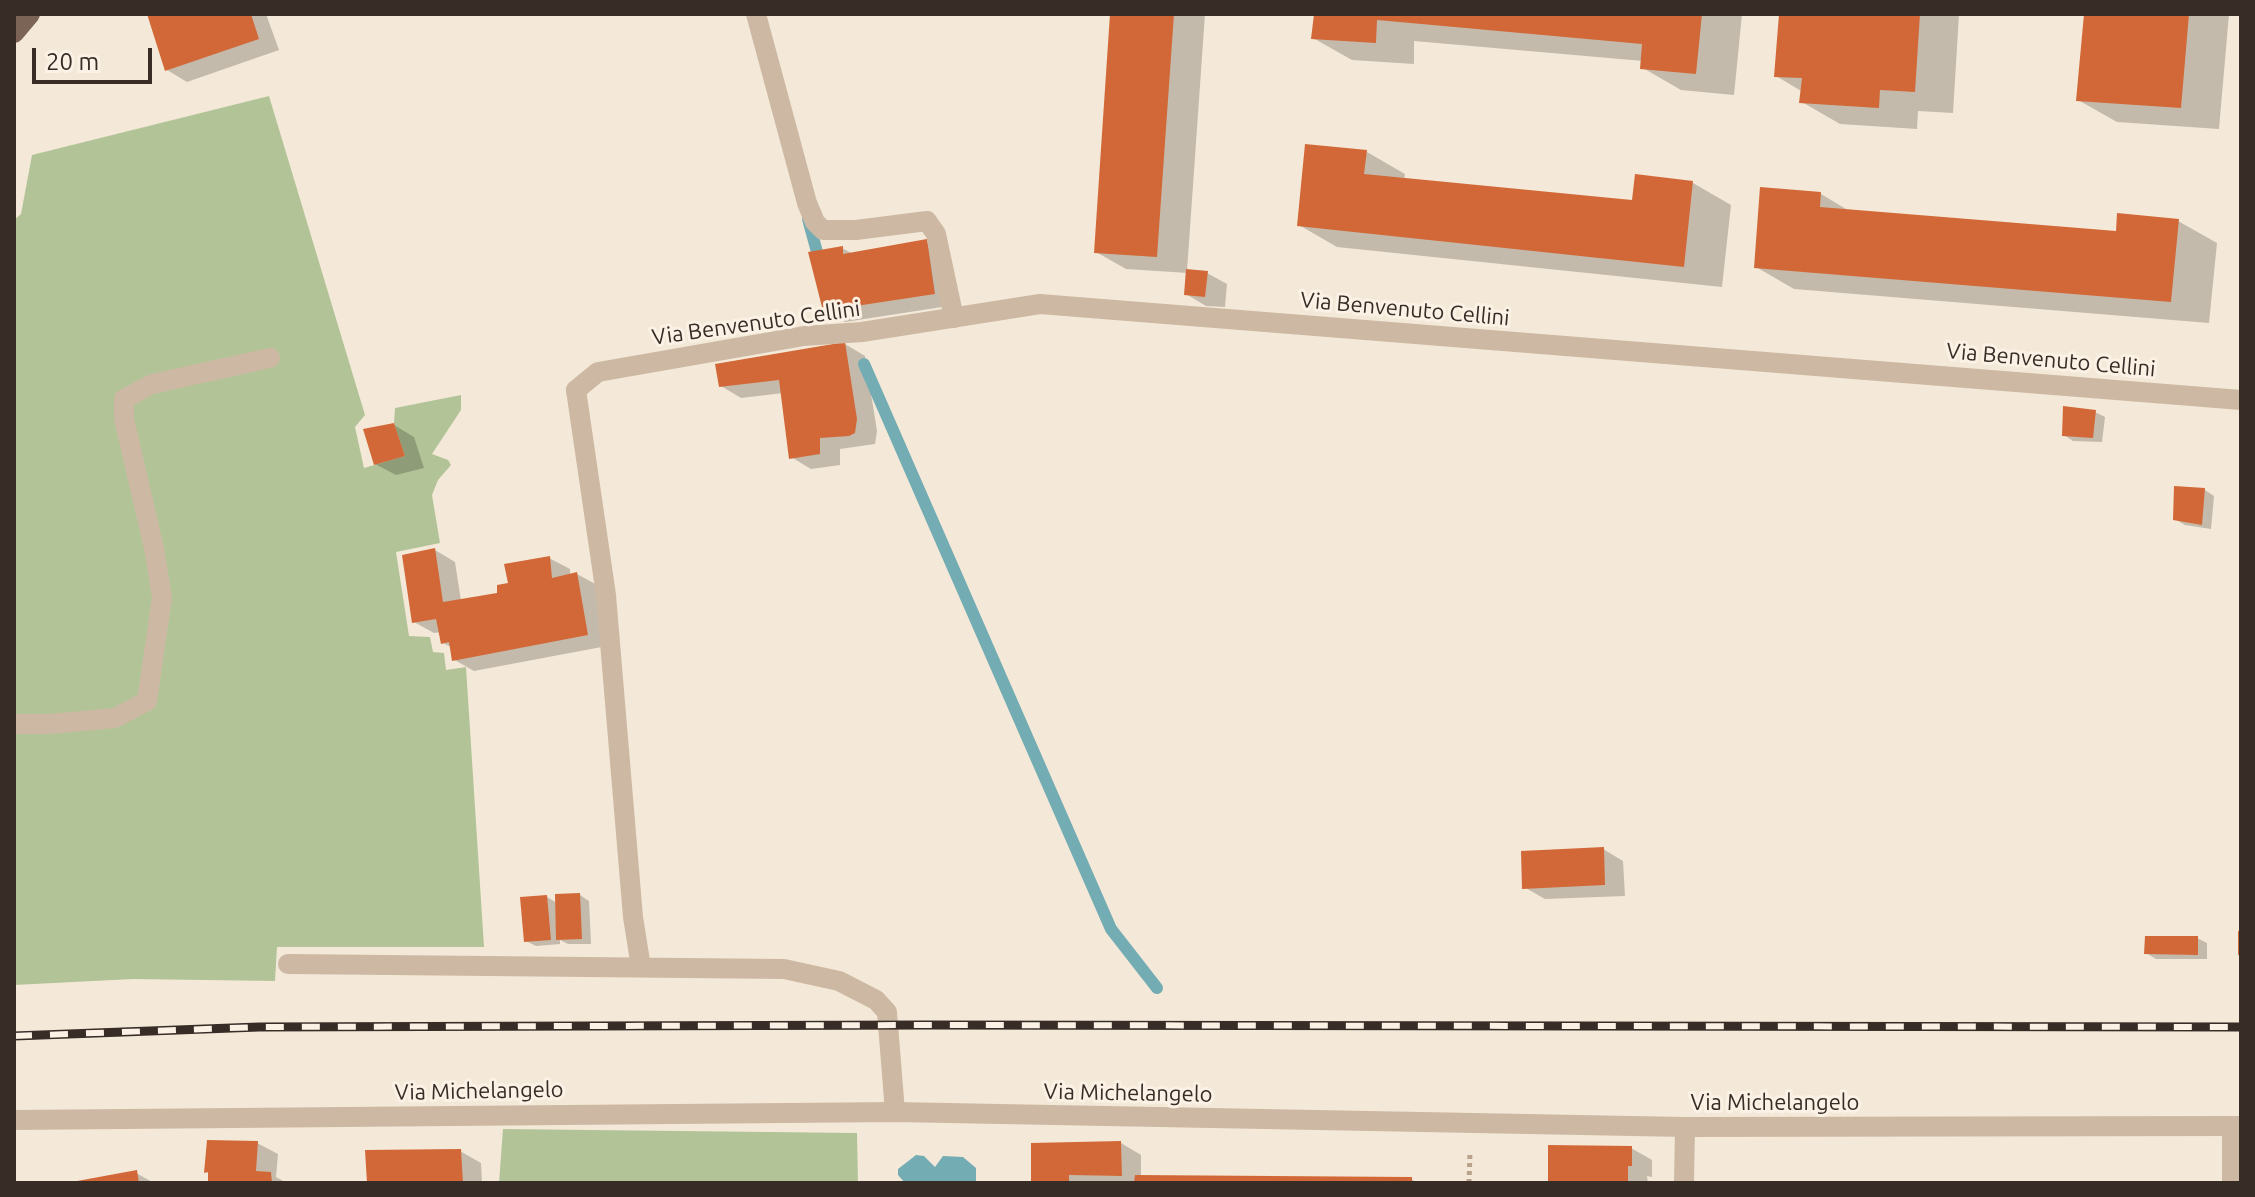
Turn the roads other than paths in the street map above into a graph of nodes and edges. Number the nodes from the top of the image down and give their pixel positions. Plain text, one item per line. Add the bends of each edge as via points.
1 (30, 14) edge
2 (756, 14) edge
3 (14, 33) edge
4 (954, 318) junction
5 (270, 358) dead end
6 (2241, 400) edge
7 (14, 724) edge
8 (288, 964) dead end
9 (641, 967) junction
10 (895, 1112) junction
11 (14, 1120) edge
12 (2236, 1126) edge
13 (1677, 1127) junction
14 (1684, 1183) edge
15 (2232, 1183) edge

1 - 3 main road
2 - 4 street via 815,222 823,230 856,230 927,221 936,234
4 - 6 street, Via Benvenuto Cellini via 1040,304
4 - 9 street, Via Benvenuto Cellini via 804,336 598,372 576,390 606,595
5 - 7 street via 152,384 124,399 162,598 147,701 115,718
8 - 9 street
9 - 10 street via 784,969 839,981 876,1000 887,1012
10 - 11 street, Via Michelangelo
10 - 13 street, Via Michelangelo
12 - 13 street, Via Michelangelo
12 - 15 street
13 - 14 street

